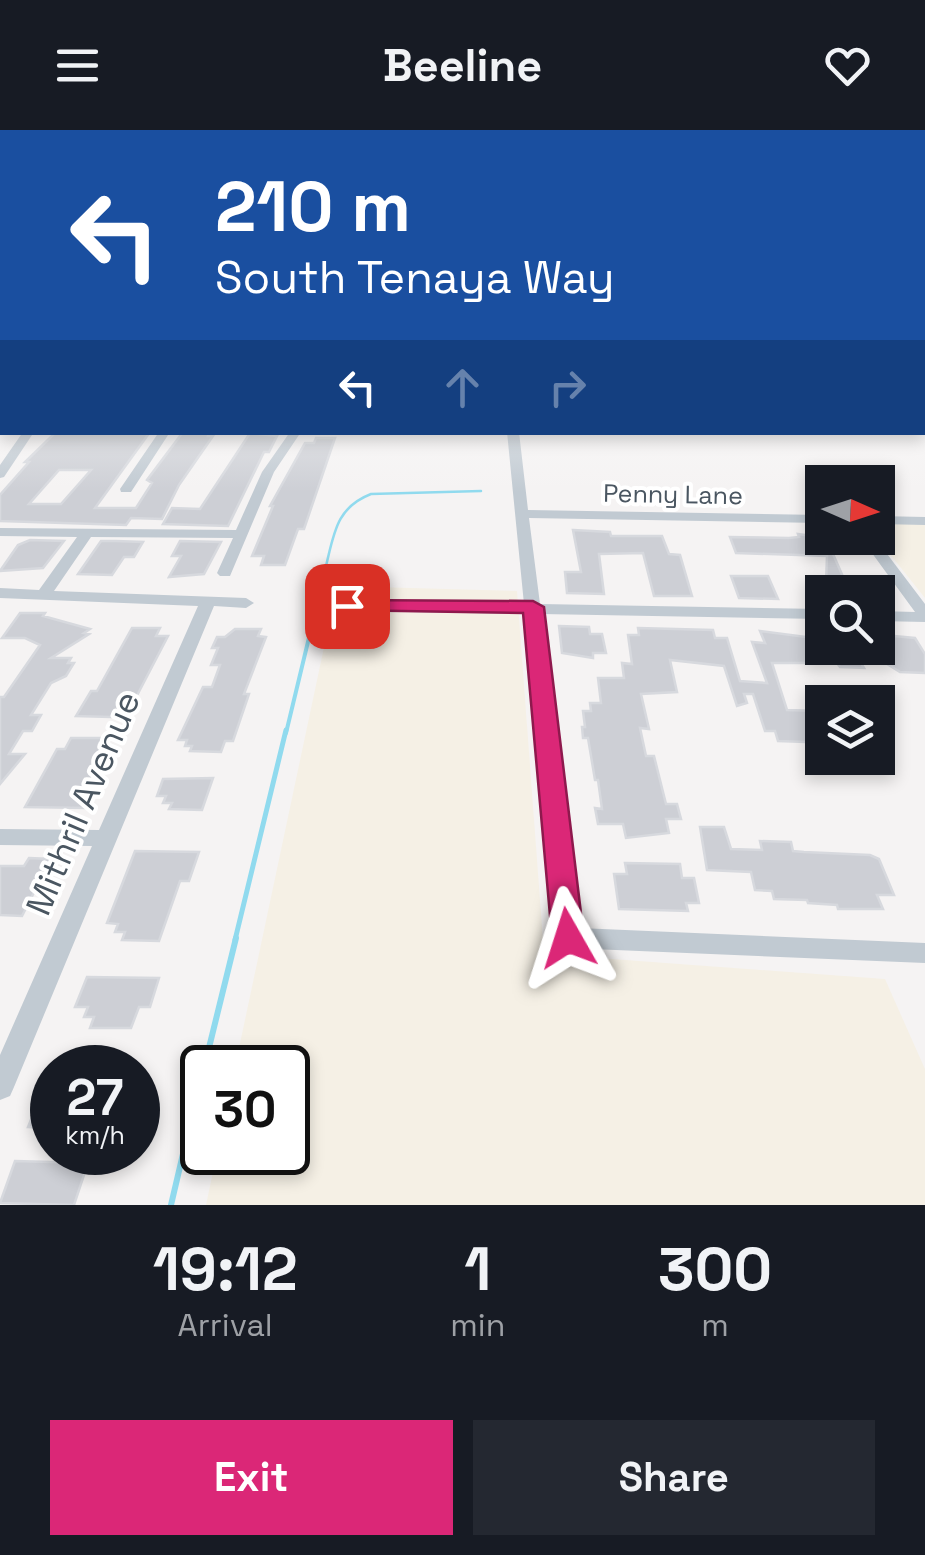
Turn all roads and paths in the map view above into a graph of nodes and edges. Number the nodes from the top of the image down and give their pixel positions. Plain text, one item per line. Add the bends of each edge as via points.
1 (27, 435) edge
2 (163, 435) edge
3 (294, 435) edge
4 (512, 435) edge
5 (0, 474) edge
6 (126, 488) dead end
7 (522, 514) junction
8 (805, 519) edge
9 (895, 520) edge
10 (925, 521) edge
11 (0, 532) edge
12 (87, 533) junction
13 (242, 534) junction
14 (880, 555) edge
15 (225, 572) dead end
16 (0, 593) edge
17 (44, 594) junction
18 (208, 602) junction
19 (246, 602) dead end
20 (347, 606) dead end
21 (533, 607) junction
22 (805, 614) edge
23 (895, 616) edge
24 (925, 616) edge
25 (0, 838) edge
26 (106, 838) junction
27 (925, 952) edge
28 (7, 1056) edge
29 (0, 1087) edge

1 - 5 street
2 - 6 street
3 - 13 street via 268,472
4 - 7 street
7 - 8 street, Penny Lane
7 - 21 street
9 - 10 street
11 - 12 street
12 - 13 street
12 - 17 street
13 - 15 street
14 - 24 street
16 - 17 street
17 - 18 street
18 - 19 street
18 - 26 street, Mithril Avenue
20 - 21 street
21 - 22 street
21 - 27 street via 568,938
23 - 24 street
25 - 26 street
26 - 28 street, Mithril Avenue
28 - 29 street, Mithril Avenue

